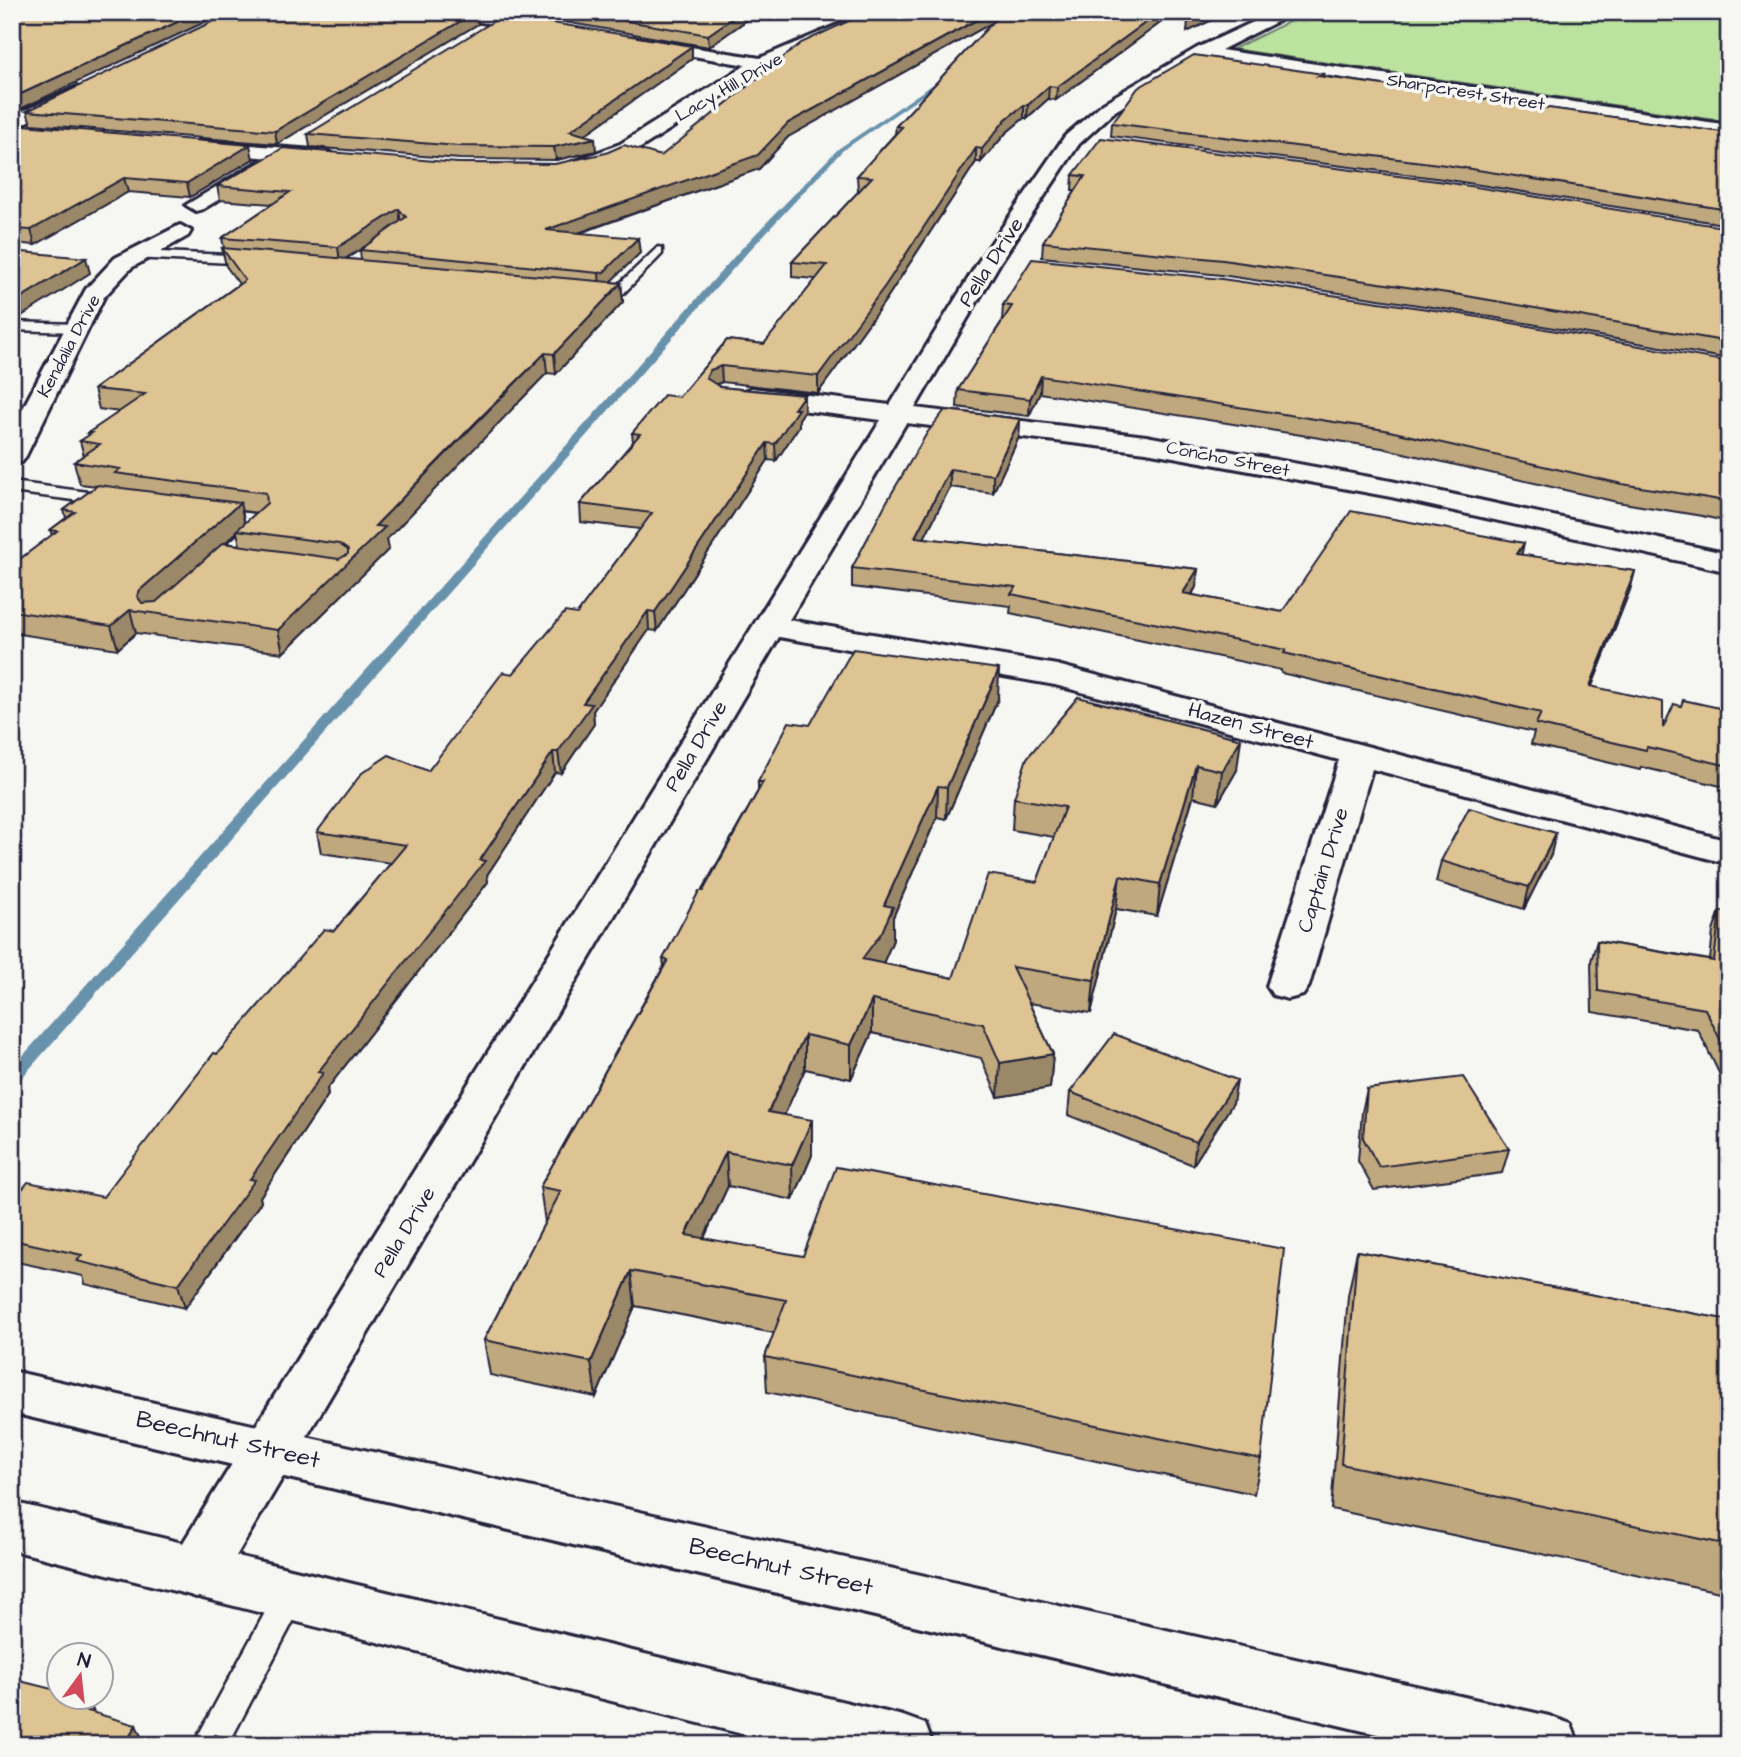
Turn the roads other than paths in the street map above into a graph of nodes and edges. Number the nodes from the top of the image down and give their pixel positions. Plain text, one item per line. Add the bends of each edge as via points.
1 (446, 12) edge
2 (882, 12) edge
3 (1288, 12) edge
4 (502, 19) junction
5 (570, 30) edge
6 (479, 33) edge
7 (625, 40) edge
8 (1203, 52) junction
9 (762, 63) junction
10 (99, 82) edge
11 (12, 123) edge
12 (12, 131) edge
13 (1729, 131) edge
14 (39, 134) edge
15 (305, 139) dead end
16 (174, 145) edge
17 (281, 153) junction
18 (350, 159) edge
19 (556, 169) edge
20 (196, 205) dead end
21 (180, 231) dead end
22 (658, 251) dead end
23 (130, 259) junction
24 (95, 260) dead end
25 (260, 261) edge
26 (587, 293) edge
27 (12, 327) edge
28 (77, 328) junction
29 (722, 393) edge
30 (899, 412) junction
31 (12, 456) edge
32 (12, 487) edge
33 (132, 503) edge
34 (198, 511) edge
35 (223, 557) junction
36 (250, 561) edge
37 (1729, 564) edge
38 (203, 575) edge
39 (768, 626) junction
40 (1359, 754) junction
41 (1729, 853) edge
42 (1289, 986) dead end
43 (12, 1391) edge
44 (272, 1450) junction
45 (12, 1526) edge
46 (196, 1572) junction
47 (291, 1595) junction
48 (209, 1745) edge
49 (903, 1745) edge
50 (1549, 1745) edge

1 - 4 street
2 - 9 street, Lacy Hill Drive
3 - 8 street, Pella Drive
4 - 5 street
4 - 6 street
7 - 9 street
8 - 13 street, Sharpcrest Street
8 - 30 street, Pella Drive via 1109,107
9 - 19 street, Lacy Hill Drive via 627,148 579,166
10 - 11 street
12 - 14 street
15 - 17 street
16 - 17 street
17 - 18 street
17 - 20 street
21 - 23 street, Kendalia Drive
22 - 26 lane via 613,294
23 - 24 street
23 - 25 lane
23 - 28 street, Kendalia Drive via 94,293
27 - 28 lane
28 - 31 street, Kendalia Drive
29 - 30 street, Concho Street
30 - 37 street, Concho Street via 1146,444 1391,489
30 - 39 street, Pella Drive
32 - 33 lane
34 - 35 lane via 264,520
35 - 36 lane
35 - 38 lane
39 - 40 street, Hazen Street via 1057,675
39 - 44 street, Pella Drive
40 - 41 street, Hazen Street
40 - 42 street, Captain Drive
43 - 44 street, Beechnut Street
44 - 46 street, Pella Drive
44 - 50 street, Beechnut Street
45 - 46 street
46 - 47 street
47 - 48 lane
47 - 49 street

